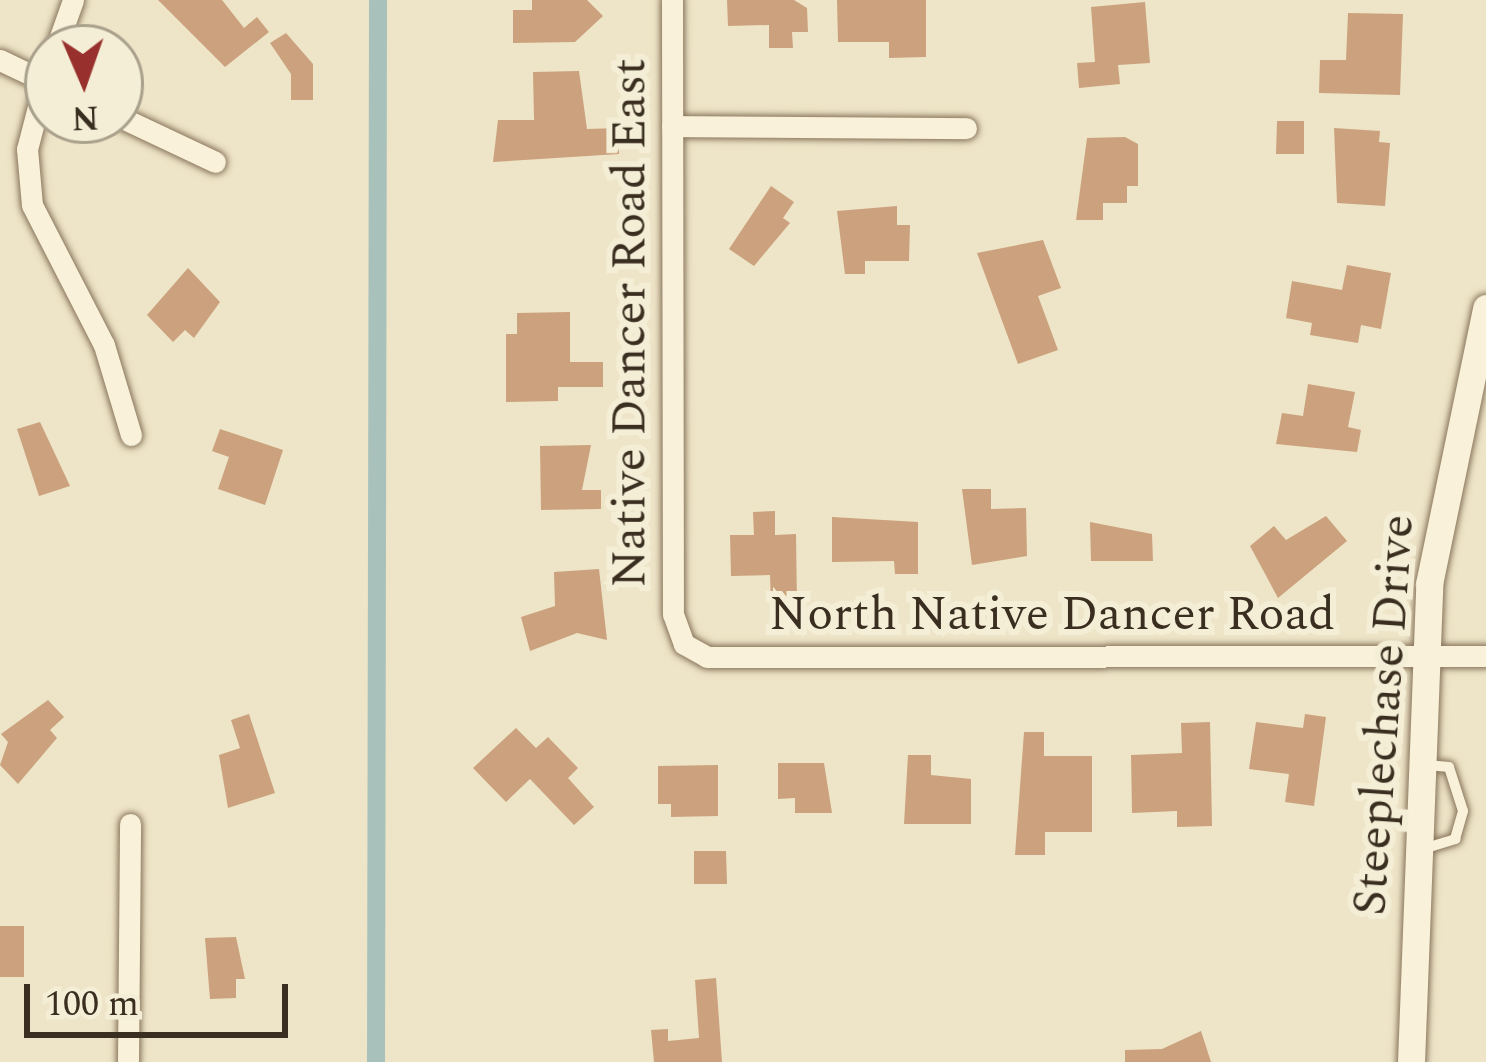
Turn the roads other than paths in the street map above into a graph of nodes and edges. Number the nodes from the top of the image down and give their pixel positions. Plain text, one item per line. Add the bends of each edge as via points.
1 (672, 0) edge
2 (672, 126) junction
3 (144, 128) edge
4 (967, 128) dead end
5 (28, 144) edge
6 (215, 162) dead end
7 (1486, 308) edge
8 (131, 435) dead end
9 (684, 644) joint
10 (1424, 656) junction
11 (1486, 656) edge
12 (1416, 765) junction
13 (130, 824) dead end
14 (1414, 850) junction
15 (128, 1062) edge
16 (1411, 1062) edge

1 - 2 street, Native Dancer Road East
2 - 4 street
2 - 9 street, Native Dancer Road East via 673,614
3 - 6 street
5 - 8 street via 32,205 104,345
7 - 10 street, Steeplechase Drive via 1436,544
9 - 10 street, North Native Dancer Road via 707,657
10 - 11 street, North Native Dancer Road
10 - 12 street, Steeplechase Drive
12 - 14 street, Steeplechase Drive
12 - 14 lane via 1449,767 1463,811 1455,839
13 - 15 street
14 - 16 street, Steeplechase Drive

